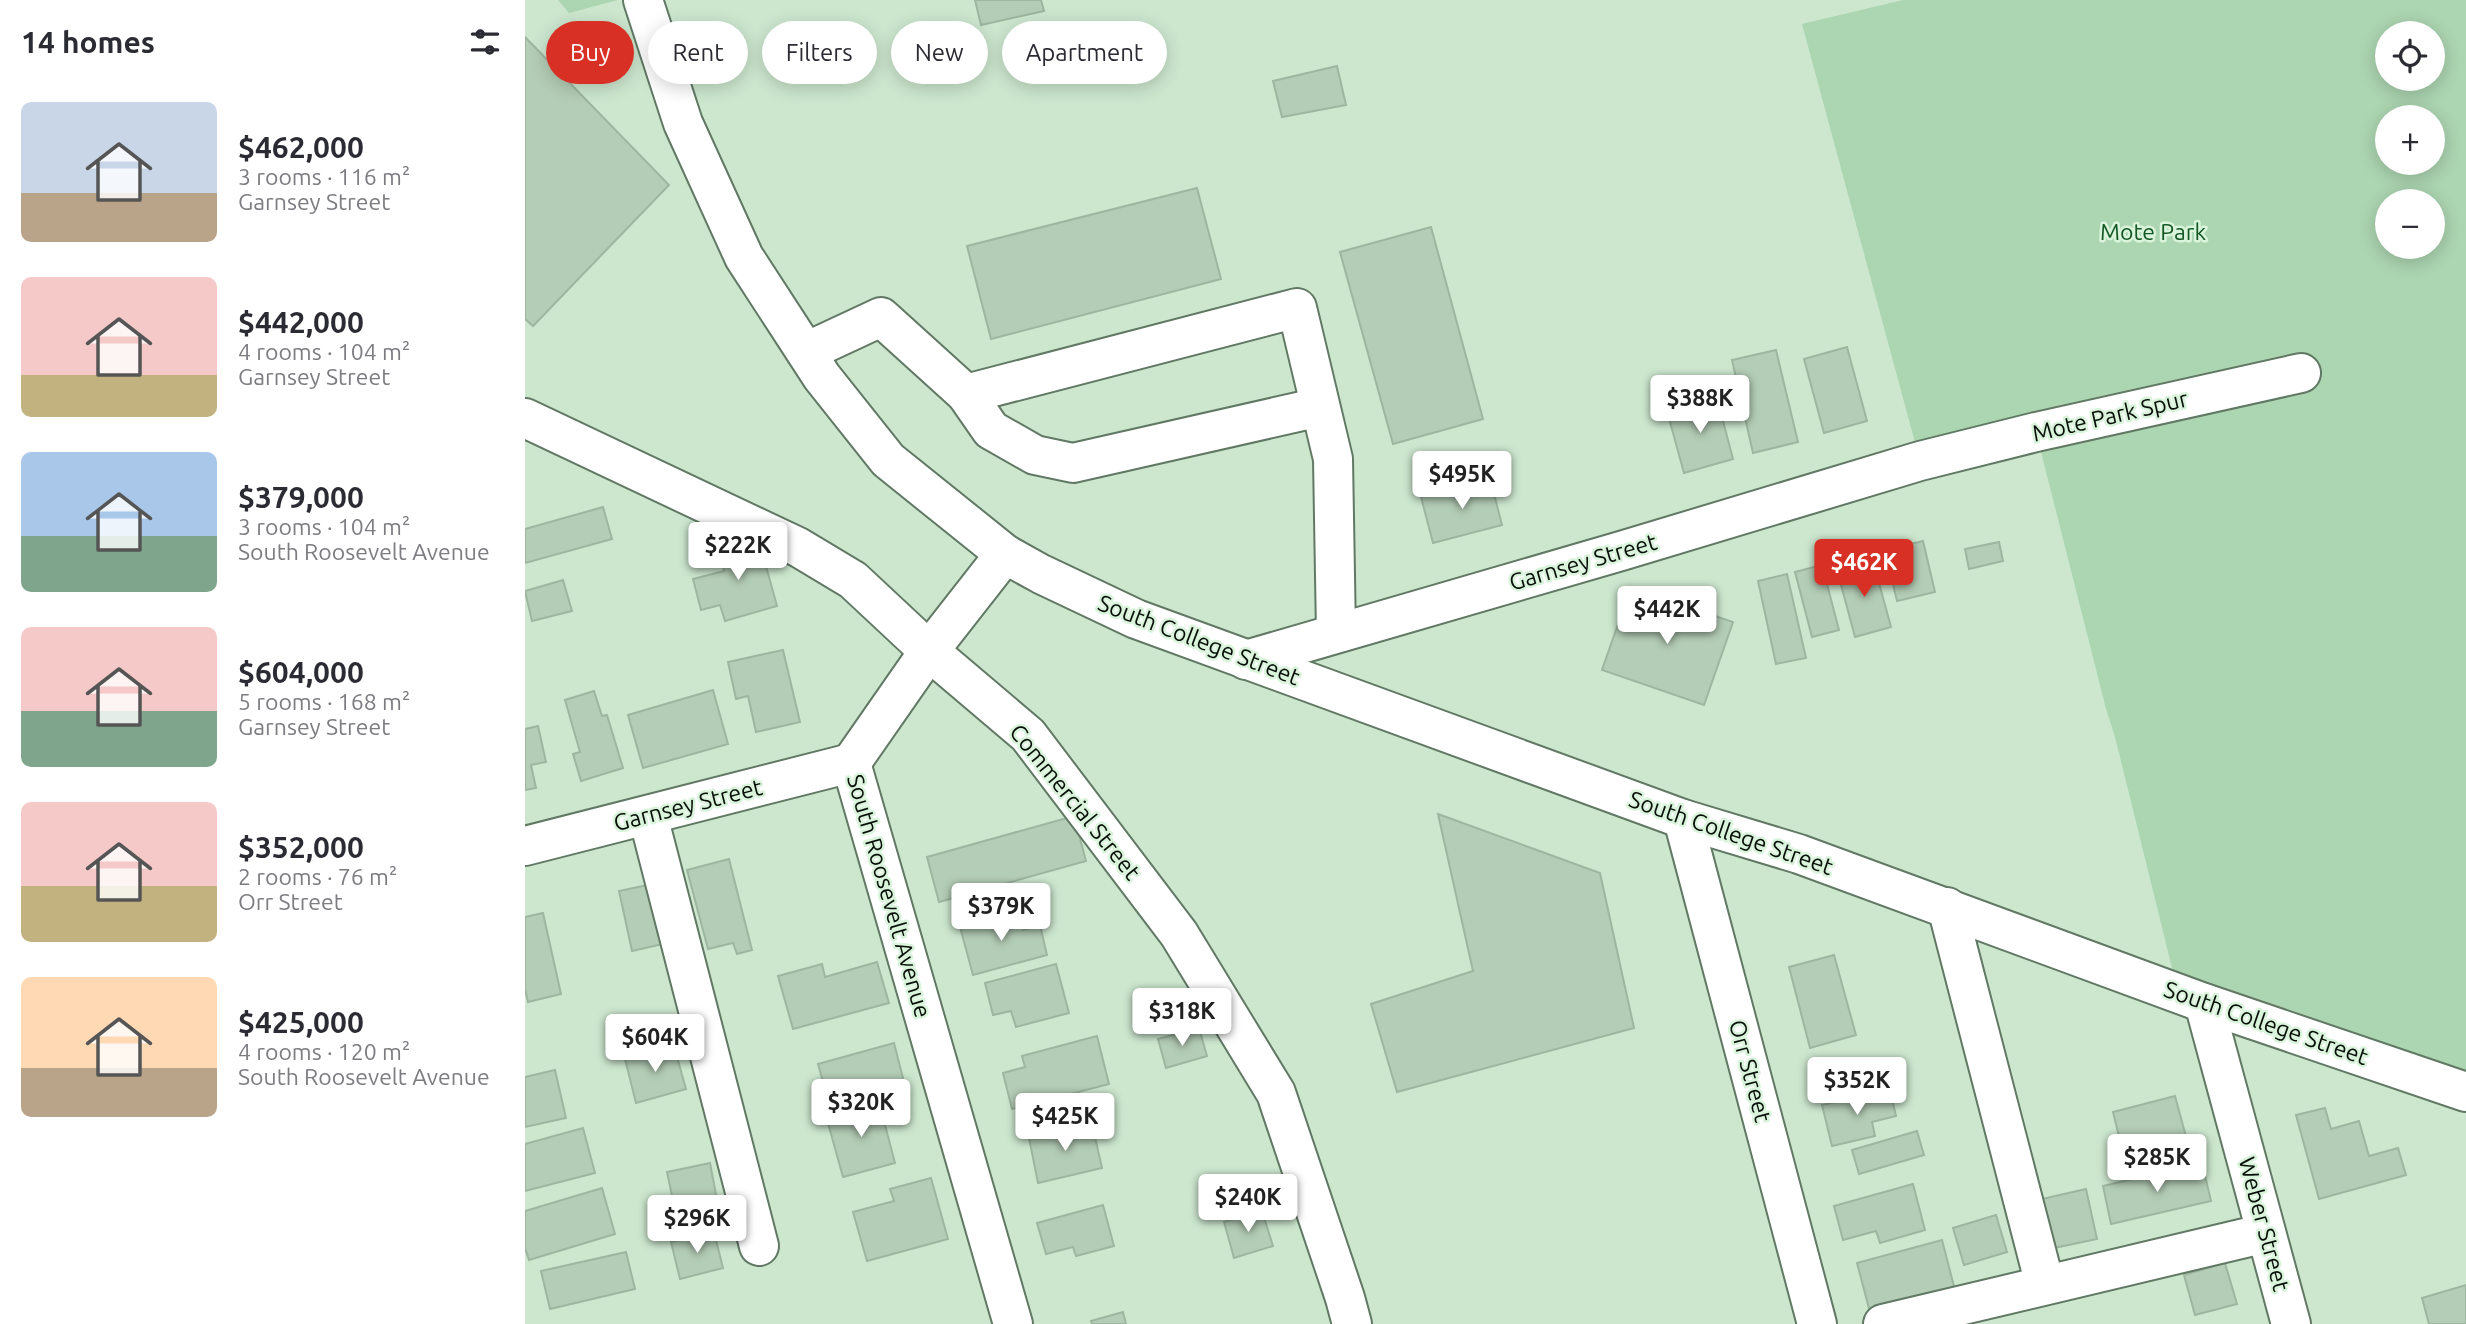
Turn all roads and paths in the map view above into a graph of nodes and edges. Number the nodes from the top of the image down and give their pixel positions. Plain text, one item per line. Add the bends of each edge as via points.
1 (643, 0) edge
2 (806, 352) junction
3 (2301, 373) dead end
4 (966, 394) junction
5 (1320, 407) junction
6 (525, 418) edge
7 (1920, 461) joint
8 (1005, 554) junction
9 (1336, 634) junction
10 (929, 651) junction
11 (1245, 660) junction
12 (851, 763) junction
13 (648, 816) junction
14 (1683, 818) junction
15 (525, 846) edge
16 (1947, 907) junction
17 (2204, 1003) junction
18 (2466, 1092) edge
19 (2266, 1233) junction
20 (759, 1246) dead end
21 (2045, 1285) junction
22 (1013, 1324) edge
23 (1352, 1324) edge
24 (1817, 1324) edge
25 (1883, 1324) edge
26 (2291, 1324) edge

1 - 2 street via 683,123 744,257
2 - 4 street via 881,317
2 - 8 street via 888,460
3 - 7 street, Mote Park Spur
4 - 5 street via 991,430 1035,455 1073,463
4 - 5 street via 1297,308
5 - 9 street via 1333,459
6 - 10 street, Commercial Street via 798,547 853,580
7 - 9 street, Garnsey Street
8 - 10 street, South Roosevelt Avenue
8 - 11 street, South College Street via 1136,619
9 - 11 street, Garnsey Street
10 - 12 street, South Roosevelt Avenue
10 - 23 street, Commercial Street via 1028,735 1179,934 1276,1093
11 - 14 street, South College Street
12 - 13 street, Garnsey Street
12 - 22 street, South Roosevelt Avenue
13 - 15 street, Garnsey Street
13 - 20 street
14 - 16 street, South College Street
14 - 24 street, Orr Street
16 - 17 street, South College Street
16 - 21 street
17 - 18 street, South College Street
17 - 19 street, Weber Street
19 - 21 street
19 - 26 street, Weber Street
21 - 25 street

